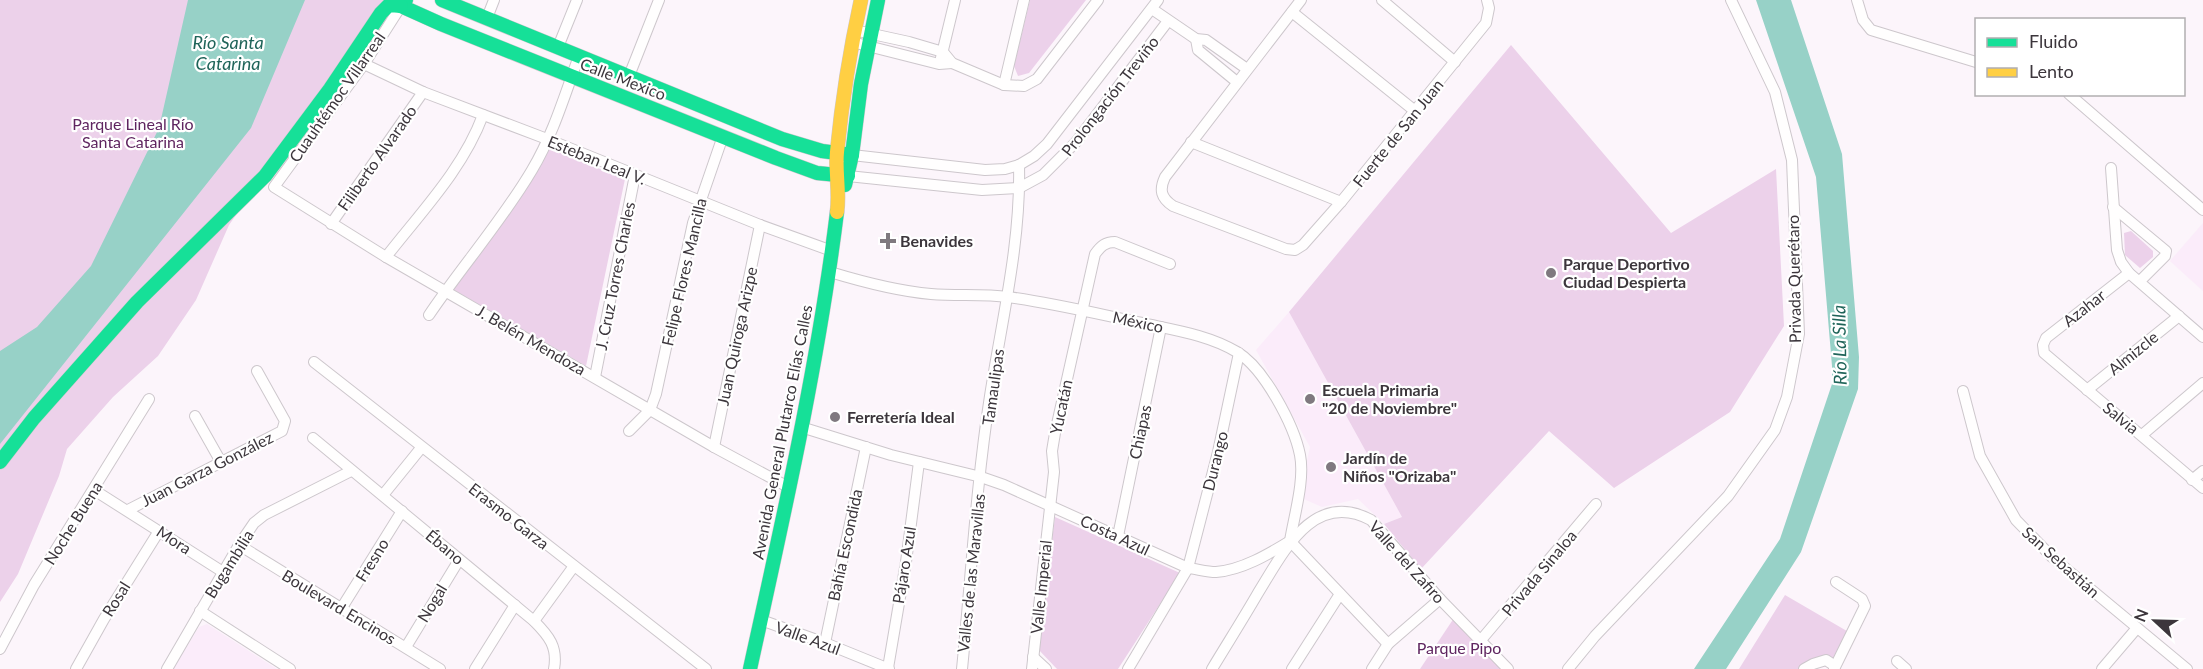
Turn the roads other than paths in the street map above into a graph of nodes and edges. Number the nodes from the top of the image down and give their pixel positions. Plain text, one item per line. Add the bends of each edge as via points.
1 (442, 0) edge
2 (494, 0) edge
3 (577, 0) edge
4 (659, 0) edge
5 (861, 0) edge
6 (878, 0) edge
7 (955, 0) edge
8 (1024, 0) edge
9 (1098, 0) edge
10 (1301, 0) edge
11 (1382, 0) edge
12 (1731, 0) edge
13 (1857, 0) edge
14 (403, 3) edge
15 (1488, 4) edge
16 (1155, 5) edge
17 (1292, 12) junction
18 (487, 18) junction
19 (1168, 21) junction
20 (853, 36) junction
21 (869, 39) junction
22 (1196, 39) junction
23 (558, 47) junction
24 (943, 52) junction
25 (579, 56) junction
26 (1975, 61) edge
27 (1455, 62) junction
28 (952, 63) junction
29 (364, 64) junction
30 (939, 64) junction
31 (1247, 69) junction
32 (629, 76) junction
33 (571, 77) junction
34 (1237, 82) junction
35 (1004, 85) junction
36 (423, 92) junction
37 (2071, 96) edge
38 (1415, 111) junction
39 (483, 115) junction
40 (723, 136) junction
41 (547, 139) junction
42 (1191, 142) junction
43 (837, 153) junction
44 (852, 155) junction
45 (1019, 165) junction
46 (2111, 168) dead end
47 (635, 175) junction
48 (842, 175) junction
49 (274, 188) joint
50 (1019, 188) junction
51 (699, 201) junction
52 (1341, 202) junction
53 (2113, 207) junction
54 (2203, 210) edge
55 (331, 224) junction
56 (760, 225) junction
57 (832, 251) junction
58 (386, 257) junction
59 (1170, 264) dead end
60 (830, 272) junction
61 (2129, 273) junction
62 (2140, 281) junction
63 (445, 290) junction
64 (1007, 297) junction
65 (1082, 310) junction
66 (429, 315) dead end
67 (2179, 316) junction
68 (1161, 327) junction
69 (2203, 337) edge
70 (2043, 345) joint
71 (1239, 353) junction
72 (314, 362) dead end
73 (257, 370) dead end
74 (595, 377) junction
75 (2203, 384) edge
76 (2087, 390) junction
77 (1963, 391) dead end
78 (149, 399) dead end
79 (650, 410) junction
80 (195, 416) dead end
81 (801, 427) junction
82 (629, 430) dead end
83 (2142, 435) junction
84 (313, 438) dead end
85 (714, 447) junction
86 (866, 447) junction
87 (421, 448) junction
88 (0, 462) edge
89 (221, 462) junction
90 (919, 462) junction
91 (351, 471) junction
92 (2203, 471) edge
93 (981, 477) junction
94 (2193, 480) junction
95 (790, 488) junction
96 (2203, 488) edge
97 (94, 490) junction
98 (383, 495) junction
99 (1050, 504) junction
100 (1296, 504) junction
101 (1596, 504) dead end
102 (128, 510) junction
103 (402, 511) junction
104 (1315, 520) junction
105 (159, 531) junction
106 (1118, 536) junction
107 (1290, 541) junction
108 (238, 545) junction
109 (459, 560) junction
110 (574, 566) junction
111 (1188, 568) junction
112 (223, 572) junction
113 (1836, 582) dead end
114 (1340, 594) junction
115 (1440, 599) junction
116 (515, 605) junction
117 (341, 609) junction
118 (200, 611) junction
119 (761, 620) junction
120 (534, 621) junction
121 (2138, 628) junction
122 (1481, 640) junction
123 (825, 643) junction
124 (1388, 644) junction
125 (406, 647) junction
126 (0, 649) edge
127 (1033, 657) junction
128 (1834, 667) edge
129 (76, 669) edge
130 (167, 669) edge
131 (290, 669) edge
132 (440, 669) edge
133 (475, 669) edge
134 (554, 669) edge
135 (706, 669) edge
136 (750, 669) edge
137 (888, 669) edge
138 (962, 669) edge
139 (1032, 669) edge
140 (1046, 669) edge
141 (1128, 669) edge
142 (1212, 669) edge
143 (1292, 669) edge
144 (1372, 669) edge
145 (1508, 669) edge
146 (1568, 669) edge
147 (1804, 669) edge
148 (2102, 669) edge
149 (2187, 669) edge

1 - 18 main road, Calle Mexico
2 - 18 street
3 - 23 street
4 - 32 street
5 - 20 main road, Avenida General Plutarco Elías Calles
6 - 21 main road, Avenida General Plutarco Elías Calles
7 - 24 street
8 - 35 street
9 - 35 street via 1037,79 1017,87
10 - 17 street
11 - 27 street
12 - 146 street, Privada Querétaro via 1775,92 1791,160 1799,334 1787,398 1775,430 1728,496
13 - 26 street via 1863,20 1872,30
14 - 29 street, Cuauhtémoc Villarreal
14 - 33 main road, Calle Mexico
14 - 88 main road via 389,5 381,13 265,176 137,302
15 - 27 street, Fuerte de San Juan via 1486,23
16 - 19 street
16 - 45 street, Prolongación Treviño via 1061,128 1034,156
17 - 31 street
17 - 38 street
18 - 23 main road, Calle Mexico
19 - 22 street
19 - 50 street, Prolongación Treviño via 1076,142 1043,175
20 - 21 street
20 - 43 main road, Avenida General Plutarco Elías Calles
21 - 24 street
21 - 30 street
21 - 44 main road, Avenida General Plutarco Elías Calles
22 - 31 street via 1206,40
22 - 34 street via 1198,50
23 - 25 main road, Calle Mexico
24 - 28 street
24 - 30 street
25 - 32 main road, Calle Mexico
25 - 33 street
27 - 38 street, Fuerte de San Juan
28 - 30 street
28 - 35 street
29 - 36 street, Esteban Leal V.
29 - 49 street, Cuauhtémoc Villarreal
31 - 34 street
32 - 43 main road, Calle Mexico via 804,147
33 - 40 main road, Calle Mexico
33 - 41 street
34 - 42 street
36 - 39 street, Esteban Leal V.
36 - 55 street, Filiberto Alvarado
37 - 54 street
38 - 52 street, Fuerte de San Juan
39 - 41 street, Esteban Leal V.
39 - 58 street via 462,158
40 - 48 main road, Calle Mexico via 800,167
40 - 51 street, Felipe Flores Mancilla
41 - 47 street, Esteban Leal V.
41 - 63 street via 519,192
42 - 52 street
42 - 52 street, Fuerte de San Juan via 1165,177 1161,192 1173,206 1295,250
43 - 44 main road, Calle Mexico
43 - 48 main road, Avenida General Plutarco Elías Calles
44 - 45 street, Prolongación Treviño via 985,170
44 - 48 main road, Avenida General Plutarco Elías Calles
45 - 50 street
46 - 53 street
47 - 51 street, Esteban Leal V.
47 - 74 street, J. Cruz Torres Charles
48 - 50 street, Prolongación Treviño via 982,190
48 - 57 main road, Avenida General Plutarco Elías Calles
49 - 55 street, J. Belén Mendoza
50 - 64 street
51 - 56 street, Esteban Leal V.
51 - 79 street, Felipe Flores Mancilla
53 - 61 street via 2117,250
53 - 62 street via 2166,251
55 - 58 street, J. Belén Mendoza
56 - 57 street, Esteban Leal V.
56 - 85 street, Juan Quiroga Arizpe
57 - 60 main road, Avenida General Plutarco Elías Calles
58 - 63 street, J. Belén Mendoza
59 - 65 street, Yucatán via 1108,242 1095,254
60 - 64 street, México via 903,291
60 - 81 main road, Avenida General Plutarco Elías Calles
61 - 62 street
61 - 70 street, Azahar via 2046,338
62 - 67 street
63 - 66 street
63 - 74 street, J. Belén Mendoza
64 - 65 street, México
64 - 93 street, Tamaulipas
65 - 68 street, México
65 - 99 street, Yucatán via 1052,451
67 - 69 street
67 - 76 street, Almizcle
68 - 71 street, México via 1200,336
68 - 106 street, Chiapas
70 - 76 street, Salvia via 2044,352
71 - 100 street, México via 1256,369 1292,432 1300,456
71 - 111 street, Durango
72 - 87 street, Erasmo Garza
73 - 89 street, Juan Garza González via 284,426 282,431
74 - 79 street, J. Belén Mendoza
75 - 83 street
76 - 83 street, Salvia
77 - 121 street, San Sebastián via 1980,456 2016,520 2052,557
78 - 97 street, Noche Buena
79 - 82 street
79 - 85 street, J. Belén Mendoza
80 - 89 street
81 - 86 street, Costa Azul
81 - 95 main road, Avenida General Plutarco Elías Calles
83 - 94 street, Salvia
84 - 91 street, Ébano
85 - 95 street, J. Belén Mendoza
86 - 90 street, Costa Azul
86 - 123 street, Bahía Escondida
87 - 98 street
87 - 110 street, Erasmo Garza
89 - 102 street, Juan Garza González
90 - 93 street, Costa Azul
90 - 137 street, Pájaro Azul
91 - 98 street, Ébano
91 - 108 street, Bugambilia via 264,515
92 - 94 street
93 - 99 street, Costa Azul
93 - 138 street, Valles de las Maravillas
94 - 96 street, Salvia
95 - 119 main road, Avenida General Plutarco Elías Calles
97 - 102 street, Mora
97 - 126 street, Noche Buena via 34,585
98 - 103 street, Ébano
99 - 106 street, Costa Azul
99 - 127 street, Valle Imperial
100 - 104 street
100 - 107 street, México
101 - 122 street, Privada Sinaloa
102 - 105 street, Mora
103 - 109 street, Ébano
103 - 117 street, Fresno
104 - 107 street, Valle del Zafiro
104 - 115 street, Valle del Zafiro via 1346,512 1371,520
105 - 112 street, Mora
105 - 129 street, Rosal
106 - 111 street, Costa Azul
107 - 111 street, Costa Azul via 1237,568 1216,572
107 - 114 street
107 - 142 street
108 - 112 street, Bugambilia
108 - 117 street, Boulevard Encinos
109 - 116 street, Ébano
109 - 125 street, Nogal
110 - 120 street
110 - 135 street, Erasmo Garza
111 - 141 street, Durango
112 - 118 street, Bugambilia
113 - 128 street via 1862,599 1865,606
114 - 124 street
114 - 143 street
115 - 122 street, Valle del Zafiro
115 - 124 street
116 - 120 street, Ébano
116 - 133 street
117 - 125 street, Boulevard Encinos
118 - 130 street, Bugambilia
118 - 131 street
119 - 123 street, Valle Azul
119 - 136 main road, Avenida General Plutarco Elías Calles
120 - 134 street, Ébano via 553,642
121 - 148 street
121 - 149 street, San Sebastián
122 - 145 street, Valle del Zafiro
123 - 137 street, Valle Azul
124 - 144 street
125 - 132 street, Boulevard Encinos
127 - 139 street, Valle Imperial
127 - 140 street
128 - 147 street via 1826,660

